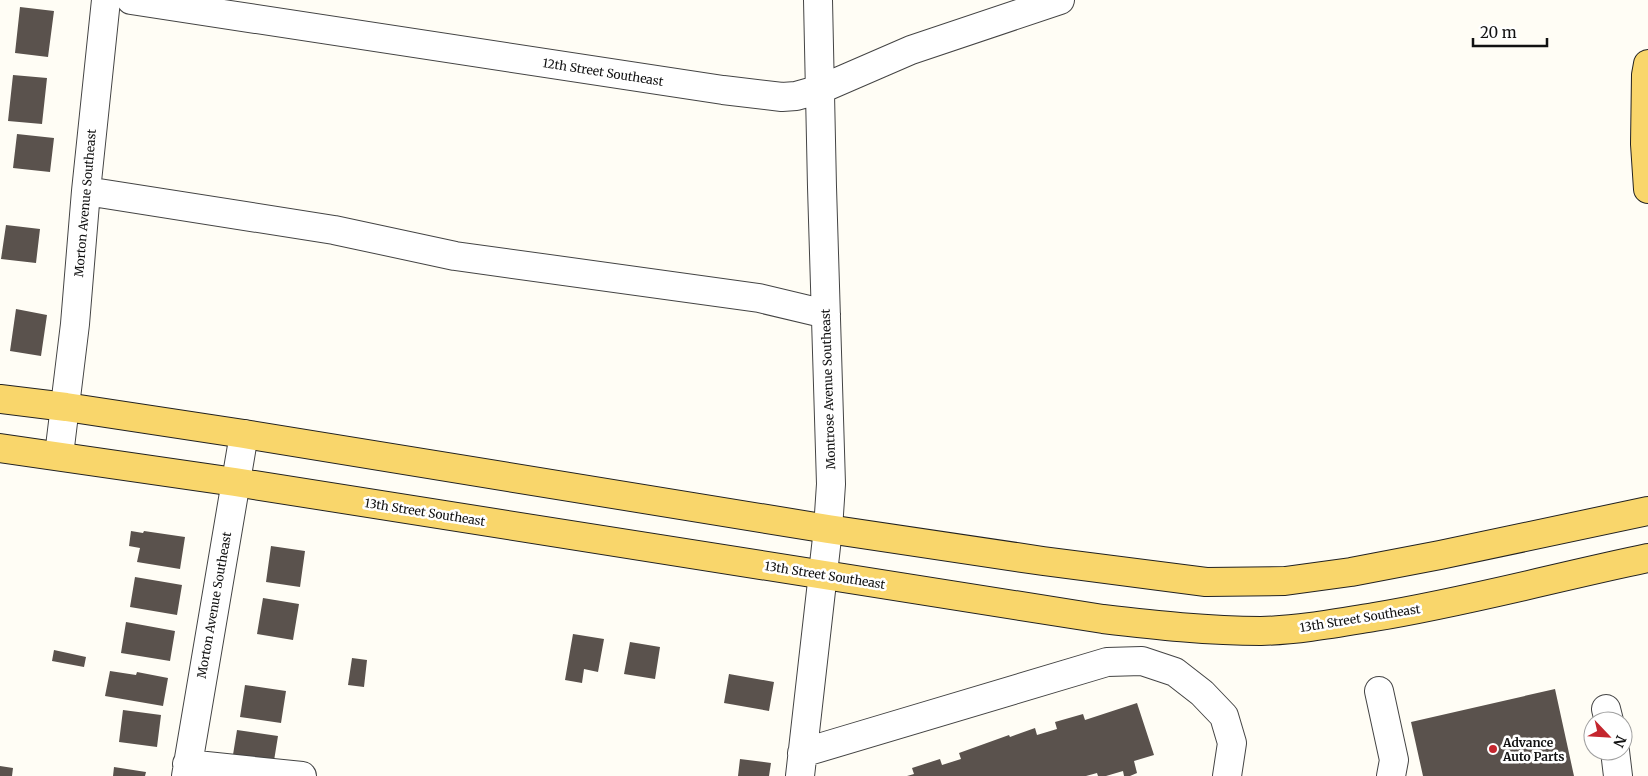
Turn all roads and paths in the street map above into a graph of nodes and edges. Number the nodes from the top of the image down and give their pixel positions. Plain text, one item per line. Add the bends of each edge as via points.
1 (106, 0) edge
2 (131, 0) edge
3 (818, 0) edge
4 (1060, 0) edge
5 (1648, 64) edge
6 (820, 89) junction
7 (1647, 123) edge
8 (1648, 188) edge
9 (86, 191) junction
10 (826, 314) junction
11 (0, 399) edge
12 (66, 407) junction
13 (244, 434) junction
14 (0, 448) edge
15 (59, 455) junction
16 (235, 482) junction
17 (1648, 511) edge
18 (828, 528) junction
19 (1648, 558) edge
20 (821, 574) junction
21 (1379, 691) dead end
22 (1616, 761) edge
23 (801, 764) edge
24 (186, 770) edge
25 (302, 776) edge
26 (1227, 776) edge
27 (1391, 776) edge
28 (1618, 776) edge

1 - 9 street, Morton Avenue Southeast
2 - 6 street, 12th Street Southeast via 723,90 782,97
3 - 6 street, Montrose Avenue Southeast
4 - 6 street, 12th Street Southeast via 910,50
5 - 7 main road
6 - 10 street, Montrose Avenue Southeast
7 - 8 main road
9 - 10 street via 334,230 455,256 759,298
9 - 12 street, Morton Avenue Southeast
10 - 18 street, Montrose Avenue Southeast via 831,484
11 - 12 main road
12 - 13 main road
12 - 15 street, Morton Avenue Southeast
13 - 16 street, Morton Avenue Southeast
13 - 18 main road
14 - 15 main road, 13th Street Southeast
15 - 16 main road, 13th Street Southeast
16 - 20 main road, 13th Street Southeast
16 - 24 street, Morton Avenue Southeast
17 - 18 main road via 1440,556 1285,581 1206,582 1043,562
18 - 20 street, Montrose Avenue Southeast
19 - 20 main road, 13th Street Southeast via 1422,609 1324,626 1262,630 1174,628 1103,619
20 - 23 street, Montrose Avenue Southeast
21 - 27 street via 1394,760
22 - 28 street
23 - 26 street via 1106,662 1142,661 1175,672 1202,692 1224,716 1232,743
24 - 25 street

